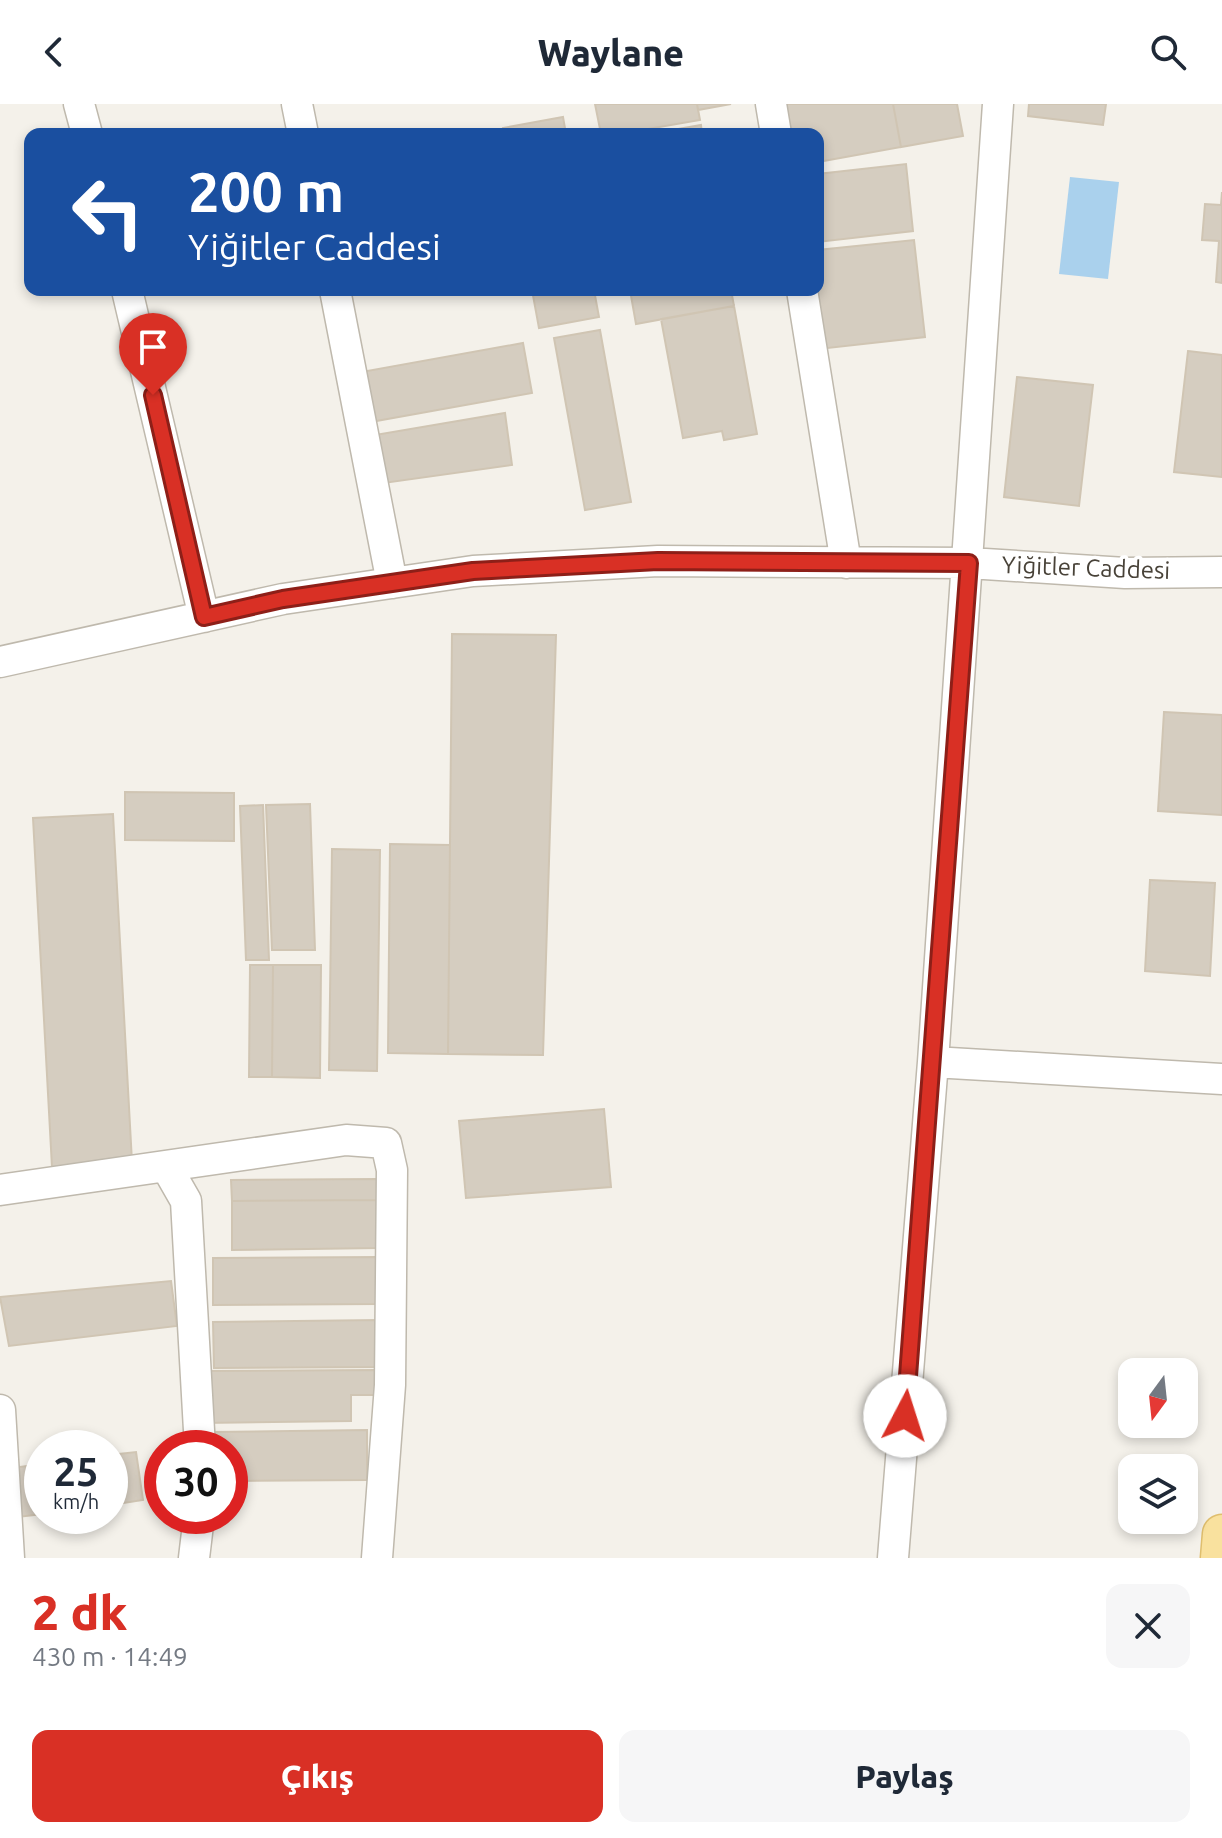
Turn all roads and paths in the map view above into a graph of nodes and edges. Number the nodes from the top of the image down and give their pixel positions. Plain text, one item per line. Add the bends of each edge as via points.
1 (79, 104) edge
2 (297, 104) edge
3 (771, 104) edge
4 (998, 104) edge
5 (85, 128) edge
6 (302, 128) edge
7 (775, 128) edge
8 (128, 296) edge
9 (336, 296) edge
10 (803, 296) edge
11 (846, 563) junction
12 (969, 563) junction
13 (1222, 572) edge
14 (392, 583) junction
15 (204, 617) junction
16 (0, 662) edge
17 (933, 1062) junction
18 (1222, 1079) edge
19 (166, 1166) junction
20 (0, 1190) edge
21 (0, 1410) edge
22 (199, 1430) edge
23 (197, 1534) edge
24 (1222, 1534) edge
25 (9, 1558) edge
26 (194, 1558) edge
27 (377, 1558) edge
28 (893, 1558) edge
29 (1220, 1558) edge

1 - 5 street
2 - 6 street
3 - 7 street
4 - 12 street
8 - 15 street
9 - 14 street
10 - 11 street
11 - 12 street, Yiğitler Caddesi
11 - 14 street, Yiğitler Caddesi via 658,561 473,571
12 - 13 street, Yiğitler Caddesi via 1125,573
12 - 17 street
14 - 15 street, Yiğitler Caddesi
15 - 16 street, Yiğitler Caddesi
17 - 18 street
17 - 28 street
19 - 20 street
19 - 22 street via 186,1201
19 - 27 street via 346,1140 386,1143 392,1170 390,1385
21 - 25 street
23 - 26 street
24 - 29 main road

